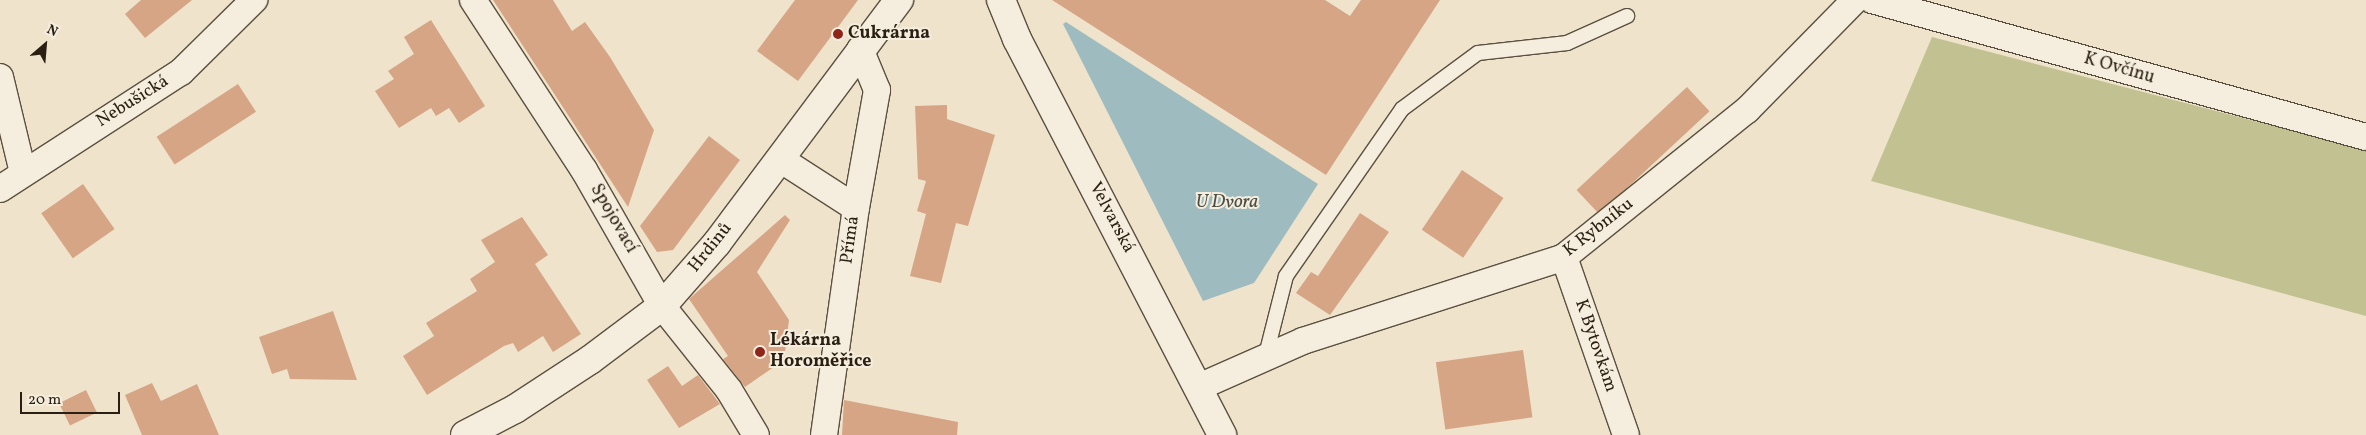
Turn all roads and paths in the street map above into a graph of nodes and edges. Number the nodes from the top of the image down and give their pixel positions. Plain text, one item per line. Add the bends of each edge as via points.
1 (254, 0) edge
2 (473, 0) edge
3 (899, 0) edge
4 (1001, 0) edge
5 (1855, 0) edge
6 (1872, 0) edge
7 (1627, 16) dead end
8 (860, 49) junction
9 (0, 77) edge
10 (2366, 137) edge
11 (780, 159) junction
12 (23, 173) junction
13 (0, 189) edge
14 (856, 208) junction
15 (1564, 257) junction
16 (662, 306) junction
17 (1266, 355) junction
18 (1199, 387) junction
19 (465, 435) edge
20 (756, 435) edge
21 (824, 435) edge
22 (1222, 435) edge
23 (1626, 435) edge

1 - 12 street, Nebušická via 181,72
2 - 16 street, Spojovací via 584,170
3 - 8 street, Hrdinů
4 - 18 street, Velvarská via 1017,39
5 - 15 street, K Rybníku via 1747,110
6 - 10 street, K Ovčínu
7 - 17 lane via 1567,43 1478,53 1402,109 1286,276
8 - 11 street, Hrdinů
8 - 14 street, Přímá via 877,90
9 - 12 street
11 - 14 street
11 - 16 street, Hrdinů via 717,243
12 - 13 street, Nebušická
14 - 21 street, Přímá
15 - 17 street, K Rybníku
15 - 23 street, K Bytovkám
16 - 19 street, Hrdinů via 590,360 515,408
16 - 20 street, Spojovací via 729,390
17 - 18 street, K Rybníku
18 - 22 street, Velvarská

